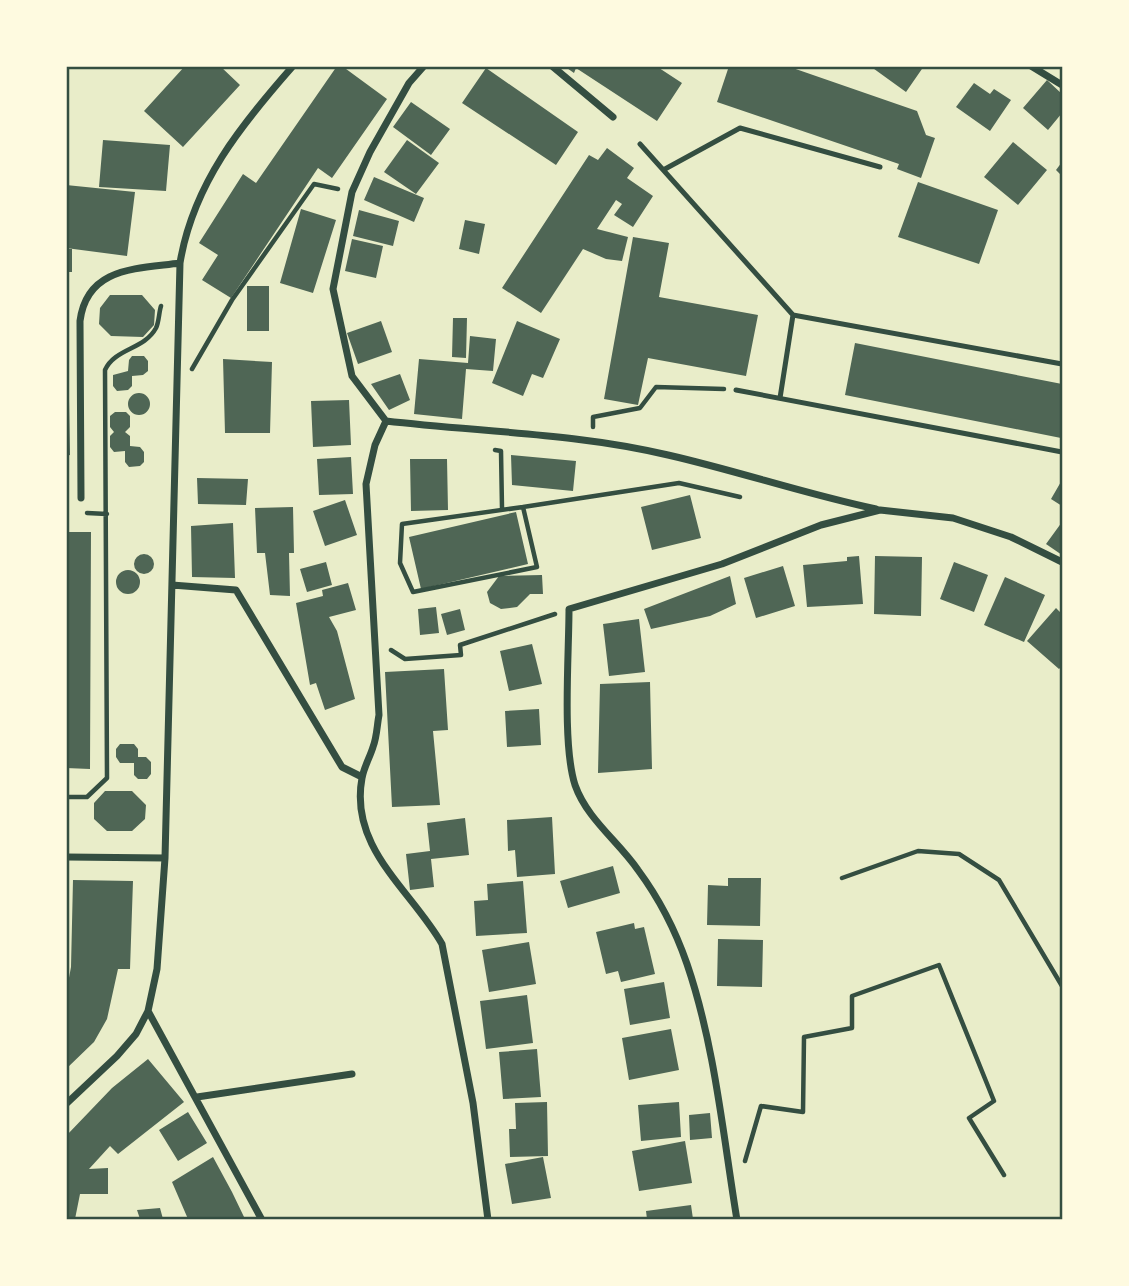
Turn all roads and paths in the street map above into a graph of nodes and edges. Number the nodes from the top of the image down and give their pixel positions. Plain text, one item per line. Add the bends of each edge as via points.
1 (293, 66) edge
2 (424, 66) edge
3 (552, 66) edge
4 (1031, 66) edge
5 (1062, 85) edge
6 (613, 117) dead end
7 (640, 144) dead end
8 (880, 167) dead end
9 (665, 169) junction
10 (352, 192) junction
11 (180, 263) junction
12 (160, 306) dead end
13 (793, 315) junction
14 (1062, 364) edge
15 (177, 370) junction
16 (736, 390) joint
17 (780, 398) junction
18 (593, 417) dead end
19 (386, 421) junction
20 (488, 449) dead end
21 (1062, 452) edge
22 (740, 497) dead end
23 (81, 498) dead end
24 (523, 507) junction
25 (502, 508) junction
26 (880, 510) junction
27 (1062, 562) edge
28 (172, 585) junction
29 (569, 610) junction
30 (376, 651) junction
31 (362, 777) junction
32 (66, 797) edge
33 (66, 857) edge
34 (165, 858) junction
35 (842, 878) dead end
36 (1062, 986) edge
37 (148, 1011) junction
38 (352, 1074) dead end
39 (197, 1097) junction
40 (66, 1104) edge
41 (1004, 1175) dead end
42 (734, 1199) junction
43 (262, 1220) edge
44 (488, 1220) edge
45 (737, 1220) edge

1 - 11 street via 248,117 213,170 184,237
2 - 10 street via 409,83
3 - 6 street
4 - 5 street
7 - 9 lane
8 - 9 lane via 740,128
9 - 13 lane
10 - 15 path via 314,184 232,300 195,368
10 - 19 street via 333,289 352,376
11 - 15 street
11 - 23 street via 114,274 97,283 85,297 80,321
12 - 32 path via 157,327 145,341 110,359 105,370 107,778 87,797
13 - 14 lane
13 - 17 lane
15 - 28 street
16 - 17 lane
16 - 18 path via 656,387 640,408
17 - 21 lane
19 - 26 street via 603,442
19 - 30 street via 366,484
20 - 25 path via 501,451
22 - 24 path via 679,483
24 - 25 path
24 - 25 path via 537,567 413,592 400,563 402,524
26 - 27 street via 953,518 1012,537
26 - 29 street via 821,525 722,564
28 - 31 street via 236,590 342,767
28 - 34 street
29 - 30 path via 460,645 461,655 405,659 393,650
29 - 42 street via 569,741 575,785 596,822 638,869 687,963 709,1050
30 - 31 street via 379,715
31 - 44 street via 361,821 378,855 442,944 473,1103
33 - 34 street
34 - 37 street via 157,969
35 - 36 path via 918,850 959,855 999,880
37 - 39 street
37 - 40 street via 117,1056
38 - 39 street
39 - 43 street
41 - 42 path via 969,1118 994,1101 939,965 852,996 852,1028 804,1037 803,1112 761,1106
42 - 45 street

